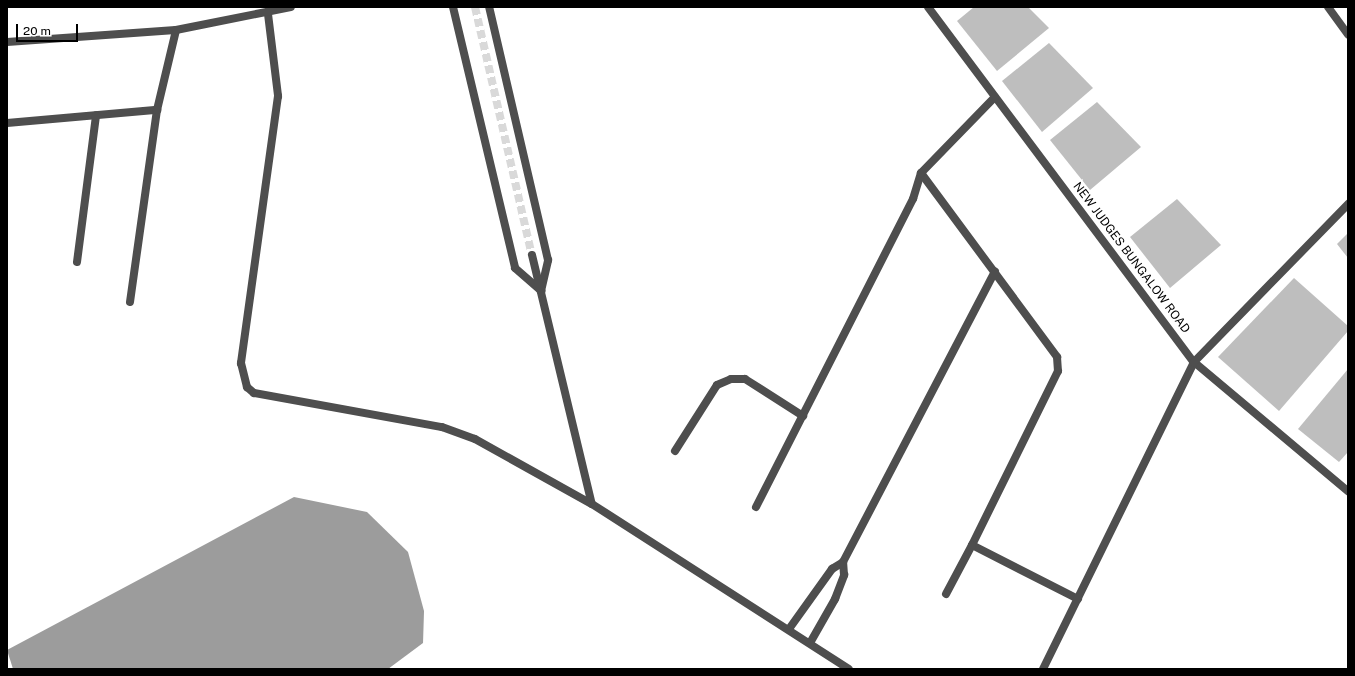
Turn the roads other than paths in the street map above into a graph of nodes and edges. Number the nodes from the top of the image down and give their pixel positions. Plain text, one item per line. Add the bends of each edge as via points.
1 (291, 7) edge
2 (453, 7) edge
3 (490, 7) edge
4 (928, 7) edge
5 (1328, 7) edge
6 (268, 14) junction
7 (176, 30) junction
8 (1348, 35) edge
9 (7, 42) edge
10 (995, 97) junction
11 (158, 110) junction
12 (96, 115) junction
13 (7, 123) edge
14 (921, 173) junction
15 (1348, 204) edge
16 (532, 255) tunnel mouth
17 (76, 262) dead end
18 (995, 271) junction
19 (541, 292) junction
20 (130, 302) dead end
21 (1194, 362) junction
22 (803, 416) junction
23 (675, 451) dead end
24 (1348, 491) edge
25 (592, 504) junction
26 (756, 507) dead end
27 (972, 545) junction
28 (842, 562) junction
29 (946, 594) dead end
30 (1078, 599) junction
31 (789, 629) junction
32 (810, 643) junction
33 (850, 669) edge
34 (1043, 669) edge

1 - 6 street
2 - 19 street via 515,268
3 - 19 street via 548,260
4 - 10 street, NEW JUDGES BUNGALOW ROAD
5 - 8 street
6 - 7 street
6 - 25 street via 278,96 241,363 247,387 254,393 442,427 475,439
7 - 9 street
7 - 11 street
10 - 14 street
10 - 21 street, NEW JUDGES BUNGALOW ROAD
11 - 12 street
11 - 20 street
12 - 13 street
12 - 17 street
14 - 18 street
14 - 22 street via 913,199
15 - 21 street
16 - 19 street
18 - 27 street via 1043,333 1057,357 1058,371
18 - 28 street
19 - 25 street
21 - 24 street, NEW JUDGES BUNGALOW ROAD
21 - 30 street
22 - 23 street via 745,379 731,379 717,385
22 - 26 street
25 - 31 street
27 - 29 street
27 - 30 street
28 - 31 street via 832,568
28 - 32 street via 844,574 835,599
30 - 34 street
31 - 32 street
32 - 33 street

